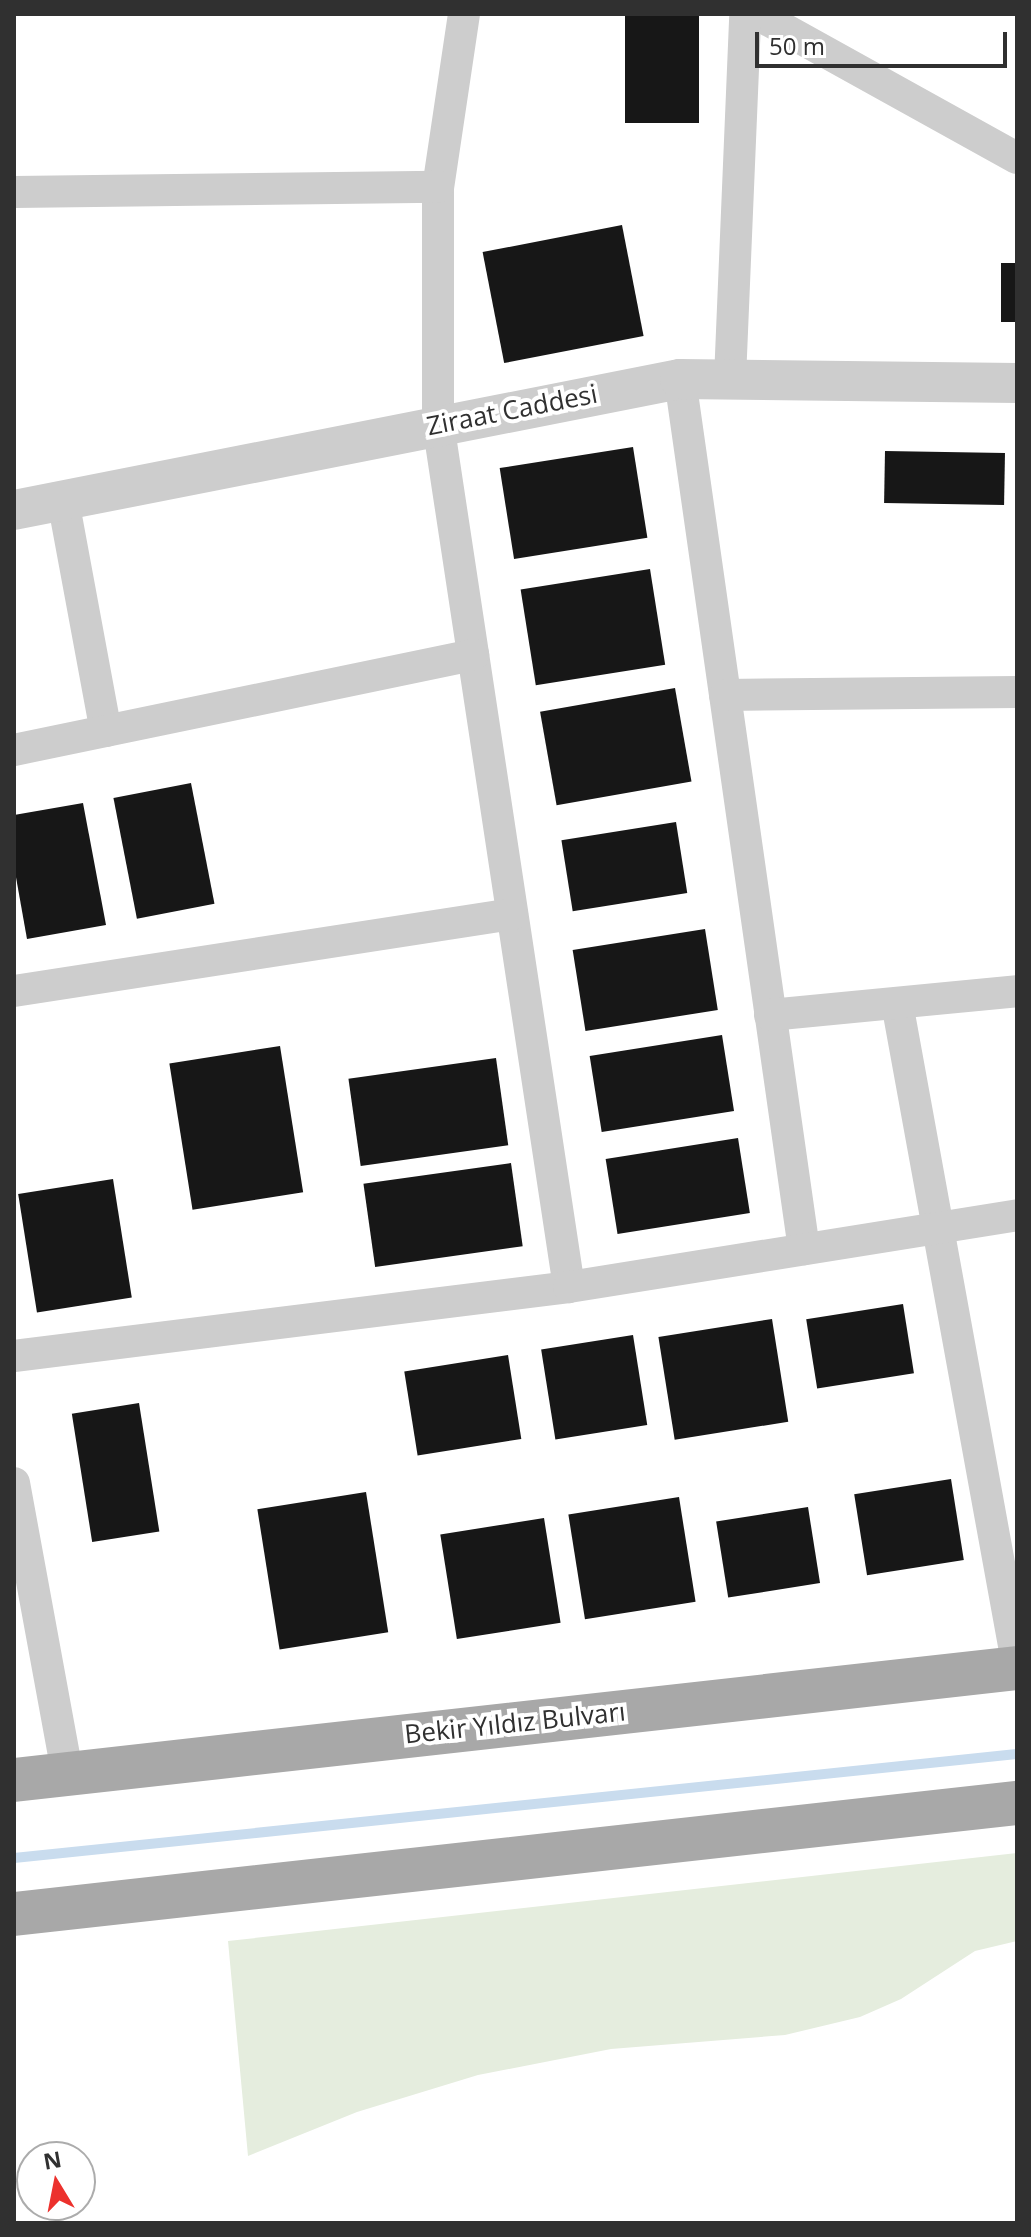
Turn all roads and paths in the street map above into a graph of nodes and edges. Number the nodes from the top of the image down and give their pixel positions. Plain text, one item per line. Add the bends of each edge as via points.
1 (464, 14) edge
2 (745, 14) edge
3 (757, 14) edge
4 (1017, 158) edge
5 (438, 187) junction
6 (14, 192) edge
7 (680, 379) junction
8 (730, 379) junction
9 (1017, 383) edge
10 (438, 423) junction
11 (63, 500) junction
12 (14, 510) edge
13 (473, 655) junction
14 (1017, 692) edge
15 (725, 695) junction
16 (106, 731) junction
17 (14, 750) edge
18 (512, 914) junction
19 (14, 991) edge
20 (1017, 991) edge
21 (897, 1003) junction
22 (770, 1015) junction
23 (1017, 1215) edge
24 (937, 1228) junction
25 (804, 1249) junction
26 (569, 1287) junction
27 (14, 1356) edge
28 (14, 1483) edge
29 (1017, 1665) edge
30 (67, 1772) junction
31 (14, 1780) edge
32 (1017, 1803) edge
33 (14, 1914) edge

1 - 5 street
2 - 8 street
3 - 4 street
5 - 6 street
5 - 10 street
7 - 8 street, Ziraat Caddesi
7 - 10 street, Ziraat Caddesi
7 - 15 street
8 - 9 street, Ziraat Caddesi
10 - 11 street, Ziraat Caddesi
10 - 13 street
11 - 12 street, Ziraat Caddesi
11 - 16 street
13 - 16 street
13 - 18 street
14 - 15 street
15 - 22 street
16 - 17 street
18 - 19 street
18 - 26 street
20 - 21 street
21 - 22 street
21 - 24 street
22 - 25 street
23 - 24 street
24 - 25 street
24 - 29 street
25 - 26 street
26 - 27 street
28 - 30 street
29 - 30 main road, Bekir Yıldız Bulvarı
30 - 31 main road, Bekir Yıldız Bulvarı
32 - 33 main road

